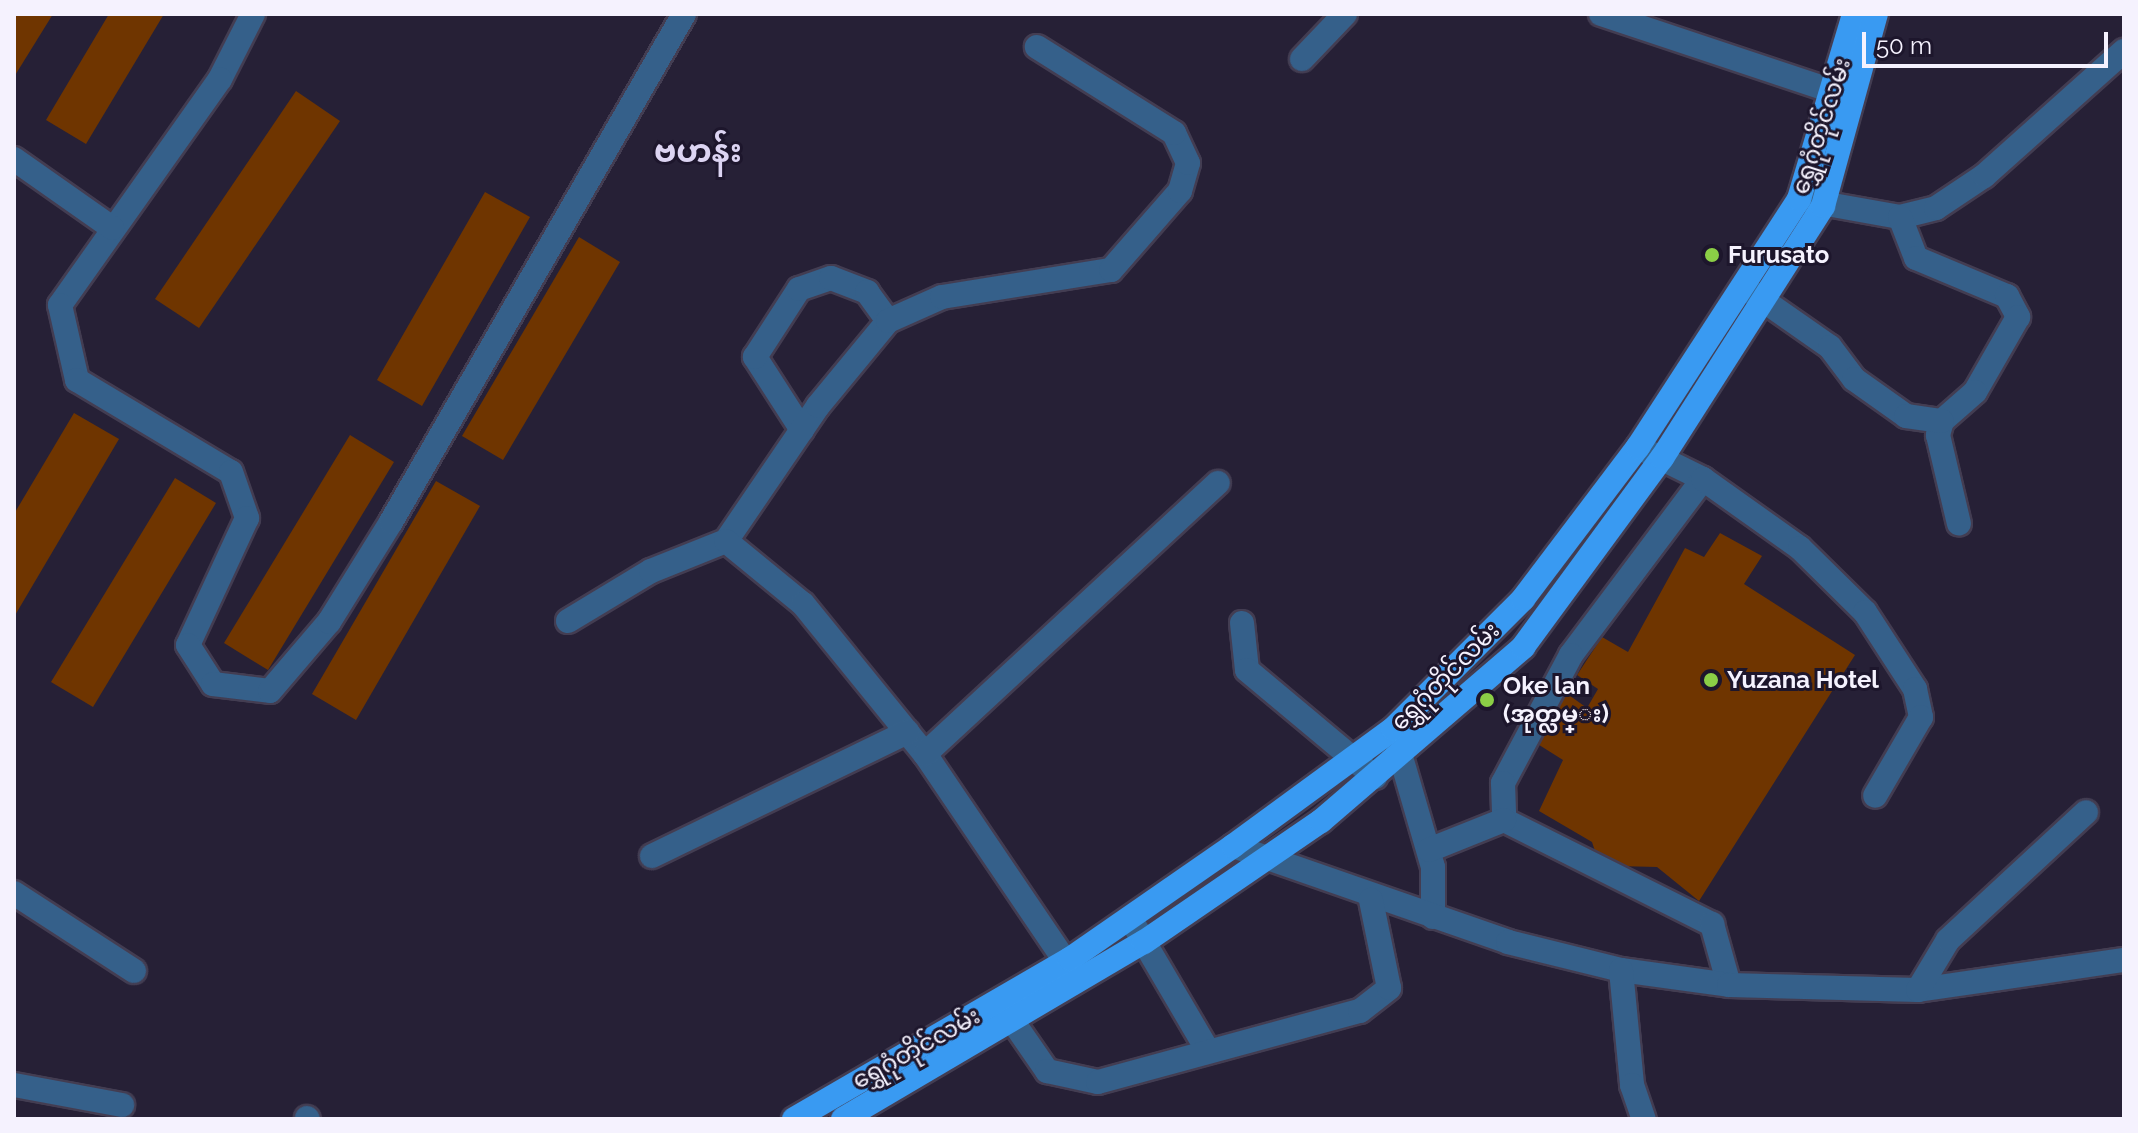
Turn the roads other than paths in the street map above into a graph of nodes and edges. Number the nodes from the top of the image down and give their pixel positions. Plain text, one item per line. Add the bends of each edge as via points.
1 (253, 14) edge
2 (1345, 14) edge
3 (1601, 14) edge
4 (1854, 14) edge
5 (1876, 14) edge
6 (671, 19) edge
7 (1037, 47) dead end
8 (2124, 51) edge
9 (1302, 59) dead end
10 (1836, 92) junction
11 (14, 159) edge
12 (1811, 203) junction
13 (1900, 217) junction
14 (112, 228) junction
15 (1755, 293) junction
16 (888, 321) junction
17 (1942, 421) junction
18 (802, 430) junction
19 (1638, 447) junction
20 (1662, 458) junction
21 (1703, 479) junction
22 (1218, 483) dead end
23 (1959, 524) dead end
24 (726, 541) junction
25 (568, 621) dead end
26 (1242, 623) dead end
27 (1393, 729) junction
28 (907, 732) junction
29 (925, 754) junction
30 (1402, 755) junction
31 (1355, 758) junction
32 (1375, 777) junction
33 (1875, 796) dead end
34 (2086, 812) dead end
35 (1504, 820) junction
36 (1233, 846) junction
37 (1429, 850) junction
38 (652, 856) dead end
39 (1267, 858) junction
40 (14, 893) edge
41 (1371, 900) junction
42 (1433, 917) junction
43 (1130, 918) junction
44 (1144, 942) junction
45 (2124, 960) edge
46 (1074, 970) junction
47 (1621, 970) junction
48 (134, 971) dead end
49 (1729, 985) junction
50 (1918, 990) junction
51 (1005, 1011) junction
52 (1208, 1051) junction
53 (14, 1085) edge
54 (122, 1105) dead end
55 (794, 1119) edge
56 (843, 1119) edge
57 (1644, 1119) edge

1 - 14 street via 220,79
2 - 9 street
3 - 10 street
4 - 10 main road, ရွှေဂုံတိုင်လမ်း
5 - 12 main road, ရွှေဂုံတိုင်လမ်း
6 - 14 street via 666,53 391,522 329,622 270,691 213,684 188,645 247,518 231,472 77,380 60,305
7 - 16 street via 1174,133 1188,163 1180,191 1111,270 942,297
8 - 13 street via 1984,176 1936,208
10 - 12 main road, ရွှေဂုံတိုင်လမ်း
11 - 14 street
12 - 13 street
12 - 15 main road, ရွှေဂုံတိုင်လမ်း
13 - 17 street via 1916,258 2007,296 2018,317 1975,392
15 - 17 street via 1906,416
15 - 19 main road, ရွှေဂုံတိုင်လမ်း
15 - 20 main road, ရွှေဂုံတိုင်လမ်း
16 - 18 street
16 - 18 street via 867,292 831,278 799,289 755,357
17 - 23 street via 1938,435
18 - 24 street
19 - 20 street
19 - 27 main road, ရွှေဂုံတိုင်လမ်း via 1523,599
20 - 21 street
20 - 30 main road, ရွှေဂုံတိုင်လမ်း via 1523,647
21 - 33 street via 1800,548 1854,601 1915,689 1921,717
21 - 35 street via 1571,655 1503,783
22 - 29 street
24 - 25 street via 651,571
24 - 28 street via 803,604
26 - 31 street via 1247,670
27 - 30 street
27 - 31 main road, ရွှေဂုံတိုင်လမ်း
28 - 29 street
28 - 38 street
29 - 46 street
30 - 32 main road, ရွှေဂုံတိုင်လမ်း
30 - 37 street
31 - 32 street
31 - 36 main road, ရွှေဂုံတိုင်လမ်း
32 - 39 main road, ရွှေဂုံတိုင်လမ်း
34 - 50 street via 1948,940
35 - 37 street
35 - 49 street via 1712,924
36 - 39 street
36 - 43 main road, ရွှေဂုံတိုင်လမ်း
37 - 42 street
39 - 41 street
39 - 44 main road, ရွှေဂုံတိုင်လမ်း
40 - 48 street
41 - 42 street
41 - 52 street via 1389,988 1360,1011
42 - 47 street
43 - 44 street
43 - 46 main road, ရွှေဂုံတိုင်လမ်း
44 - 46 main road, ရွှေဂုံတိုင်လမ်း
44 - 52 street
45 - 50 street
46 - 51 main road, ရွှေဂုံတိုင်လမ်း
47 - 49 street
47 - 57 street via 1632,1085
49 - 50 street
51 - 52 street via 1047,1071 1098,1082
51 - 55 main road, ရွှေဂုံတိုင်လမ်း
51 - 56 main road, ရွှေဂုံတိုင်လမ်း
53 - 54 street

